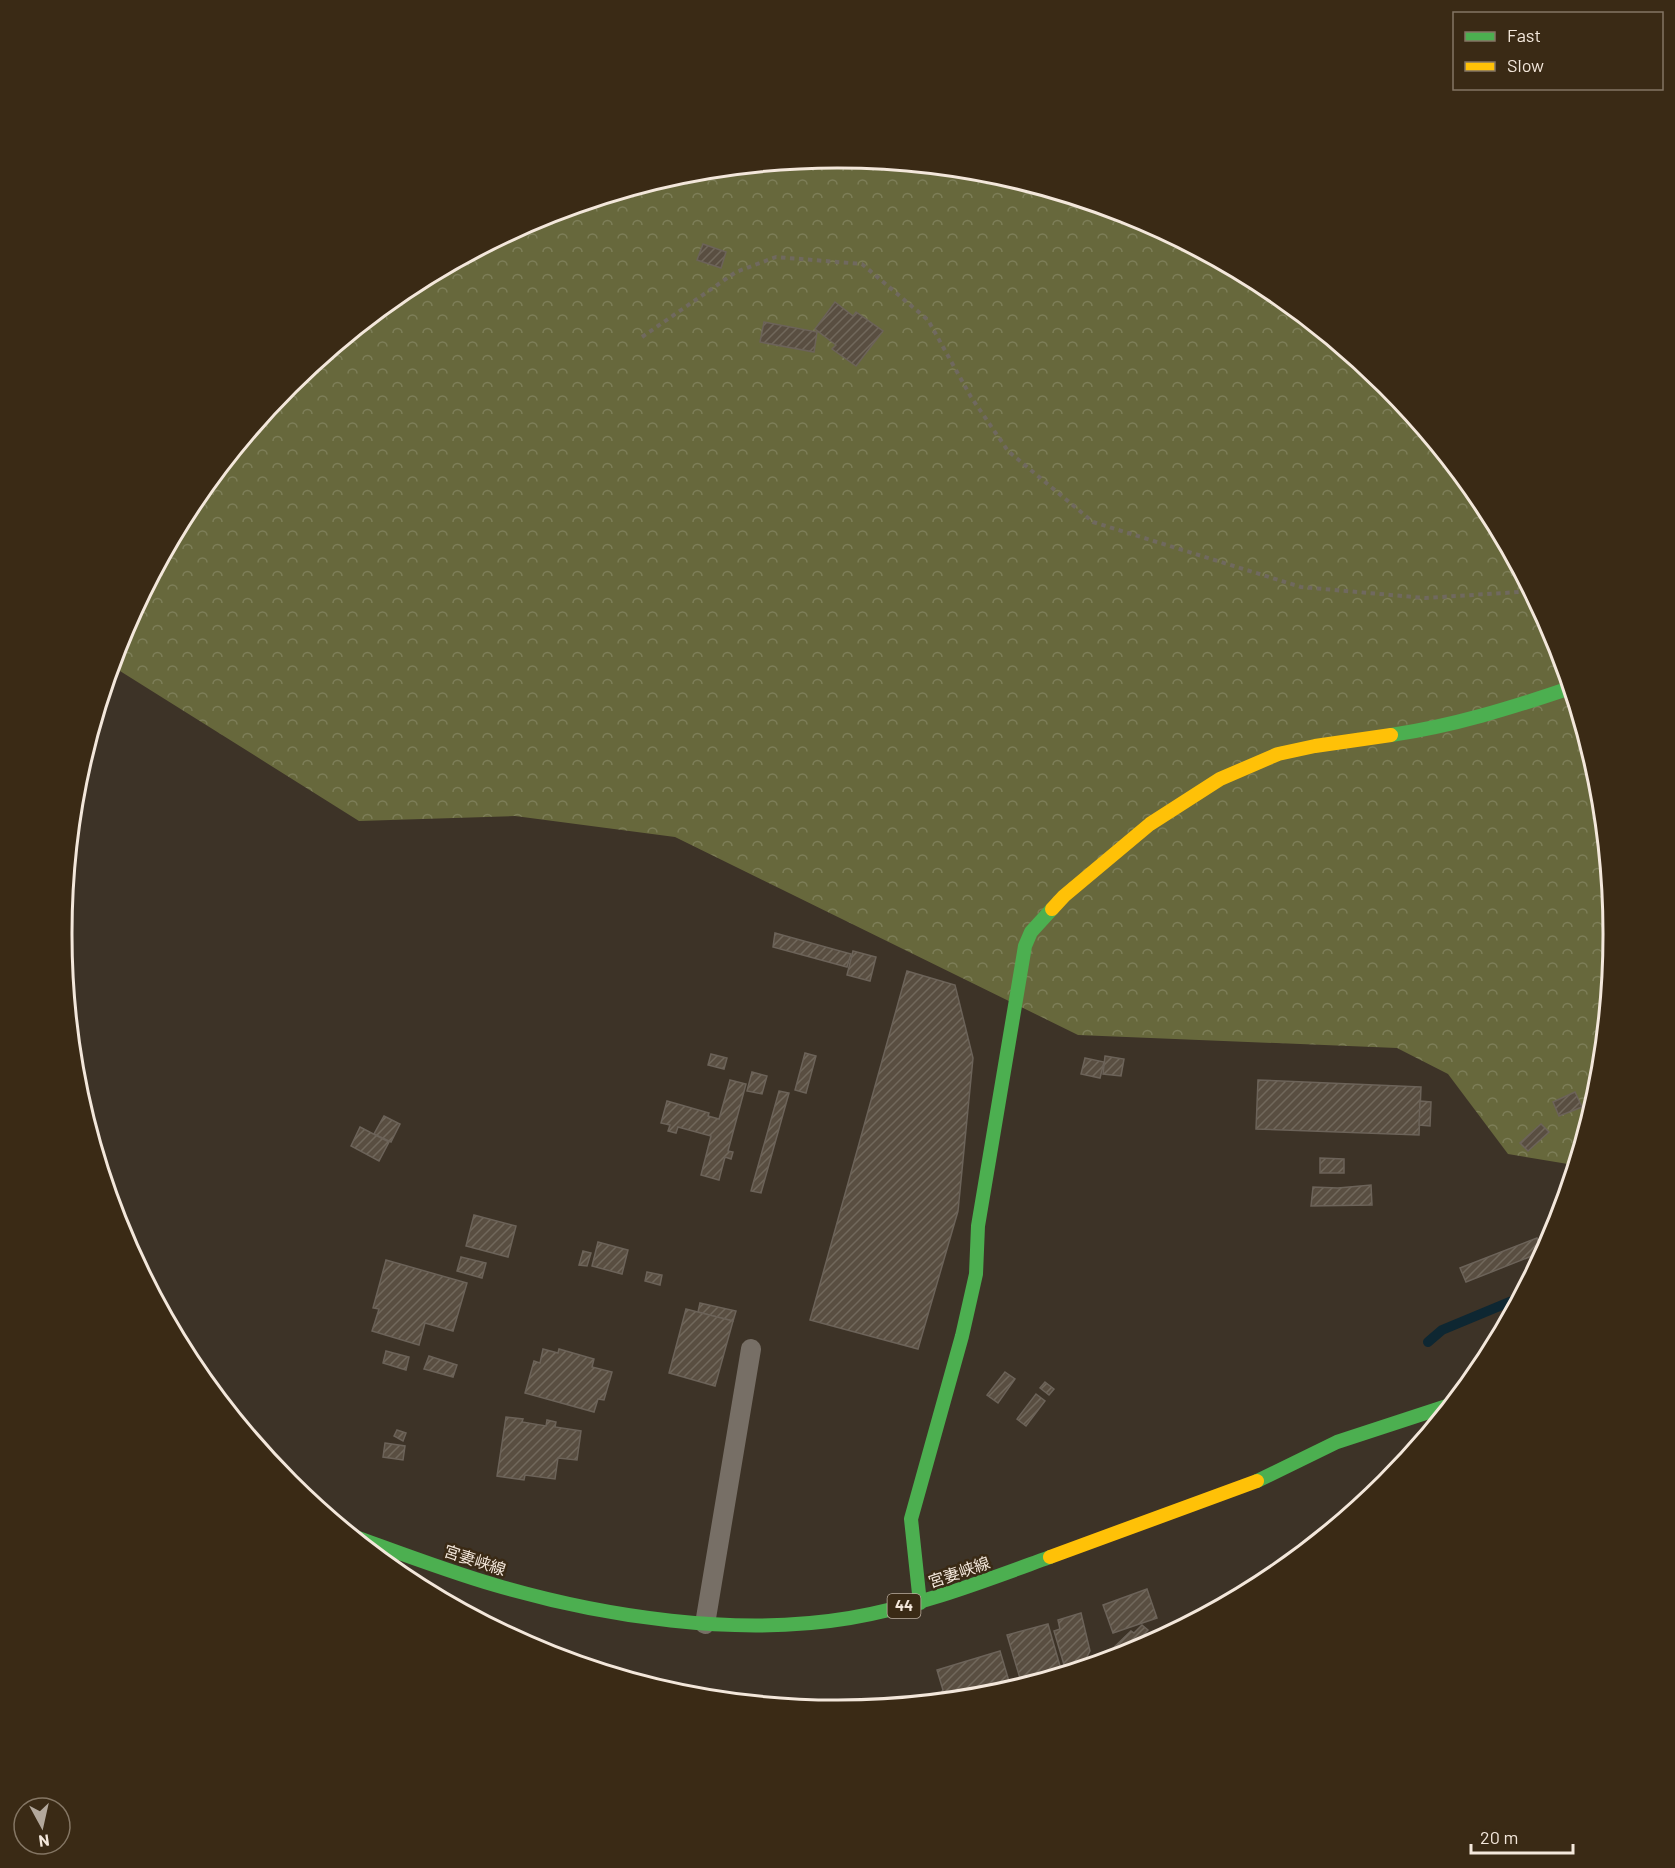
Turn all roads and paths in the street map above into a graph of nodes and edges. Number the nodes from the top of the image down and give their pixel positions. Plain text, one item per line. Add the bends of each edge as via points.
1 (642, 337) dead end
2 (1522, 591) edge
3 (1563, 690) edge
4 (751, 1349) dead end
5 (1430, 1418) edge
6 (375, 1544) edge
7 (920, 1603) junction
8 (705, 1624) junction

1 - 2 path via 736,272 776,256 862,264 928,320 971,397 1008,451 1093,522 1301,587 1425,598
3 - 7 street via 1433,729 1278,754 1220,779 1150,824 1064,896 1031,932 1020,973 978,1226 976,1274 911,1519
4 - 8 lane
5 - 7 street, 宮妻峡線 / 44 via 1337,1442 1257,1481
6 - 8 street, 宮妻峡線 / 44 via 474,1579 546,1598 606,1611
7 - 8 street, 宮妻峡線 / 44 via 809,1623

